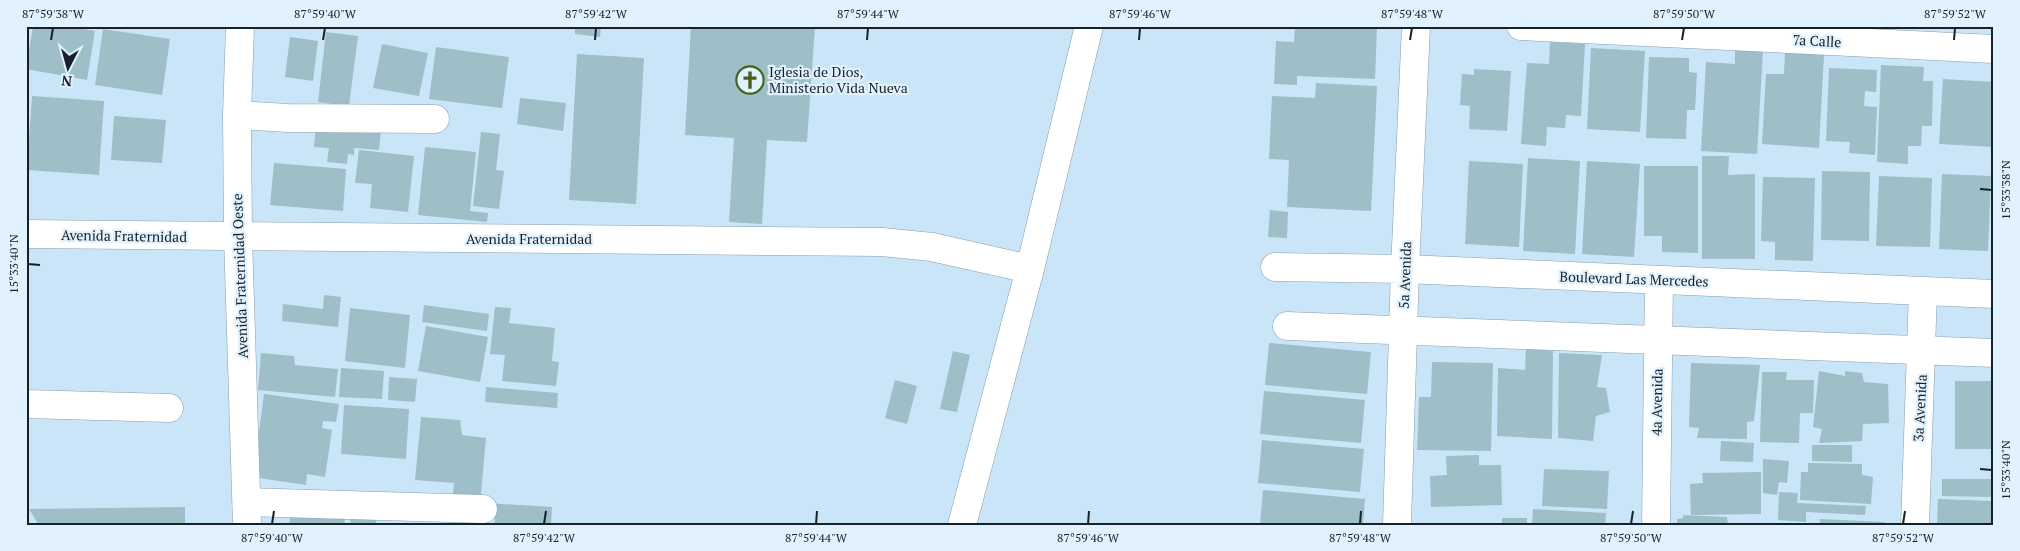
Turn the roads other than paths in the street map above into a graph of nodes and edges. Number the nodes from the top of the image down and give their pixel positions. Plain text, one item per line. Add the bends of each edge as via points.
1 (240, 26) edge
2 (1089, 26) edge
3 (1416, 26) edge
4 (1521, 26) edge
5 (1994, 49) edge
6 (237, 115) junction
7 (434, 119) dead end
8 (26, 234) edge
9 (238, 238) junction
10 (1275, 267) dead end
11 (1030, 269) junction
12 (1405, 269) junction
13 (1659, 280) junction
14 (1923, 291) junction
15 (1994, 294) edge
16 (1287, 326) dead end
17 (1404, 329) junction
18 (1658, 339) junction
19 (1923, 350) junction
20 (1994, 353) edge
21 (26, 404) edge
22 (169, 408) dead end
23 (483, 509) dead end
24 (247, 513) edge
25 (962, 525) edge
26 (1397, 525) edge
27 (1656, 525) edge
28 (1915, 525) edge

1 - 6 street, Avenida Fraternidad Oeste
2 - 11 street
3 - 12 street, 5a Avenida
4 - 5 street, 7a Calle
6 - 7 street
6 - 9 street, Avenida Fraternidad Oeste
8 - 9 street, Avenida Fraternidad
9 - 11 street, Avenida Fraternidad via 882,242 932,247
9 - 24 street, Avenida Fraternidad Oeste
10 - 12 street, Boulevard Las Mercedes
11 - 25 street
12 - 13 street, Boulevard Las Mercedes
12 - 17 street, 5a Avenida
13 - 14 street, Boulevard Las Mercedes
13 - 18 street, 4a Avenida
14 - 15 street, Boulevard Las Mercedes
14 - 19 street, 3a Avenida
16 - 17 street
17 - 18 street
17 - 26 street, 5a Avenida
18 - 19 street
18 - 27 street, 4a Avenida
19 - 20 street
19 - 28 street, 3a Avenida
21 - 22 street
23 - 24 street

